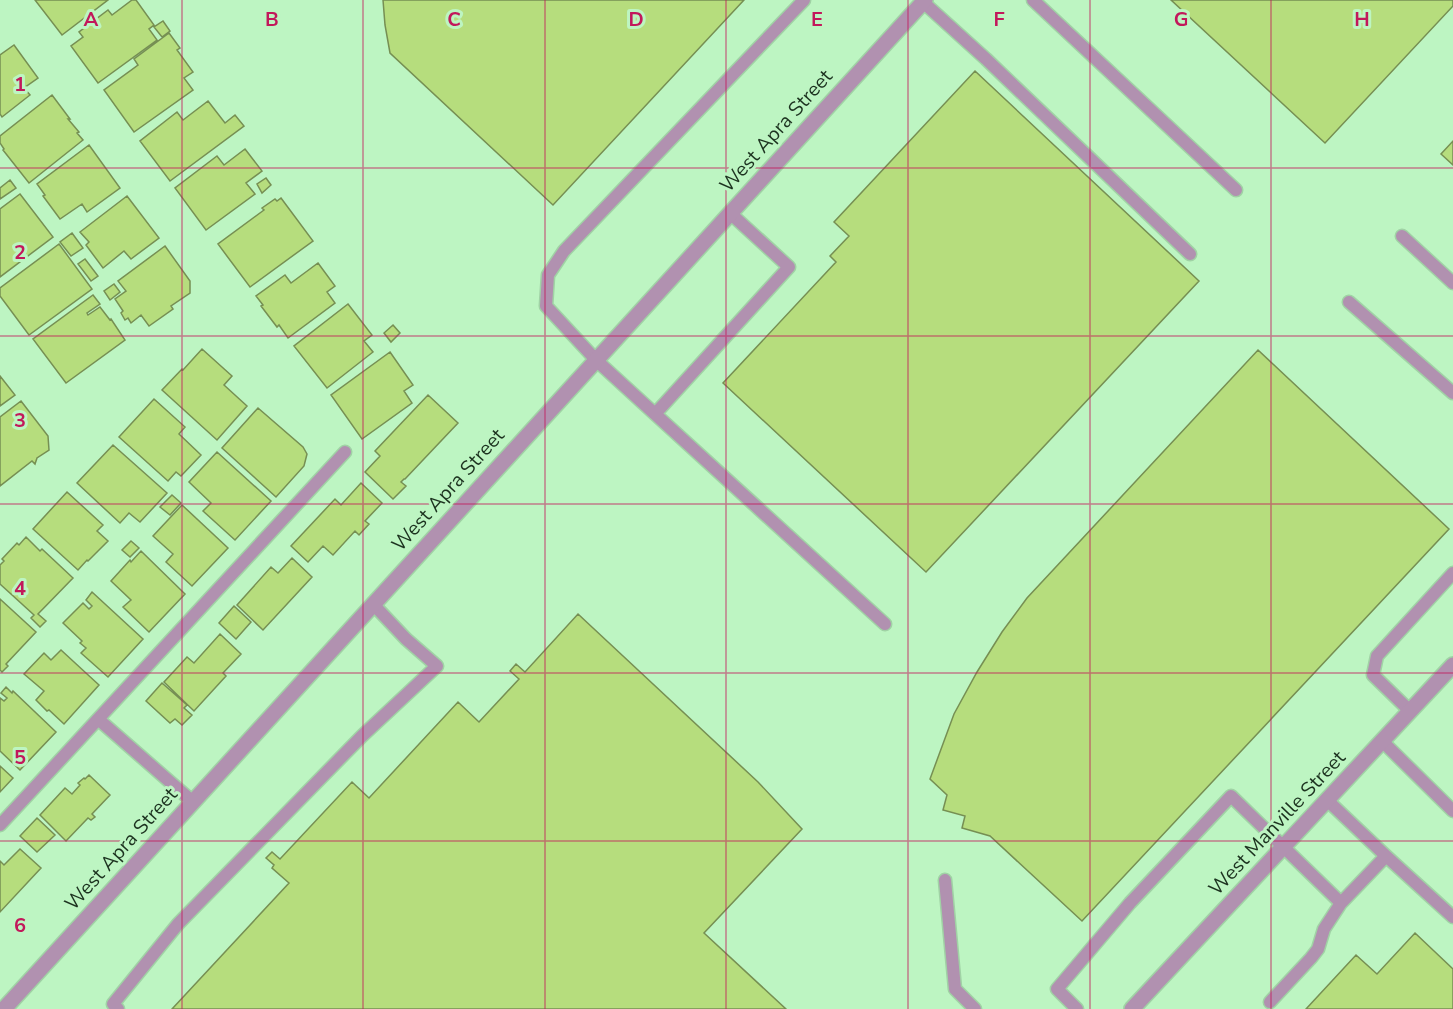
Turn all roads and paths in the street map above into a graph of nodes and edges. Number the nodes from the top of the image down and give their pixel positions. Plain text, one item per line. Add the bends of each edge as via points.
1 (804, 0) edge
2 (924, 1) edge
3 (1040, 2) edge
4 (1236, 190) dead end
5 (730, 213) junction
6 (1402, 236) dead end
7 (1190, 254) dead end
8 (1453, 283) edge
9 (1348, 302) dead end
10 (596, 360) junction
11 (1453, 393) edge
12 (655, 414) junction
13 (345, 452) dead end
14 (1453, 573) edge
15 (373, 604) junction
16 (885, 624) dead end
17 (1453, 665) edge
18 (1410, 711) junction
19 (98, 719) junction
20 (1382, 741) junction
21 (1327, 800) junction
22 (193, 802) junction
23 (1453, 811) edge
24 (0, 825) edge
25 (1283, 847) junction
26 (1386, 856) junction
27 (945, 880) dead end
28 (1341, 903) junction
29 (1453, 917) edge
30 (1270, 1002) dead end
31 (4, 1009) edge
32 (118, 1009) edge
33 (975, 1009) edge
34 (1077, 1009) edge
35 (1132, 1009) edge

1 - 10 lane via 564,251 548,275 546,306
2 - 5 street, West Apra Street
2 - 7 lane
3 - 4 lane
5 - 10 street, West Apra Street
5 - 12 lane via 789,267
6 - 8 lane
9 - 11 lane
10 - 12 lane
10 - 15 street, West Apra Street
12 - 16 lane
13 - 19 lane
14 - 18 lane via 1377,656 1373,675
15 - 22 street, West Apra Street
15 - 32 lane via 437,666 362,736 178,924 113,1004
17 - 18 street, West Manville Street
18 - 20 street, West Manville Street
19 - 22 lane
19 - 24 lane
20 - 21 street, West Manville Street
20 - 23 lane
21 - 25 street, West Manville Street
21 - 26 lane
22 - 31 street, West Apra Street
25 - 28 lane
25 - 34 lane via 1231,796 1057,989
25 - 35 street, West Manville Street
26 - 28 lane
26 - 29 lane
27 - 33 lane via 955,989
28 - 30 lane via 1324,929 1318,949

